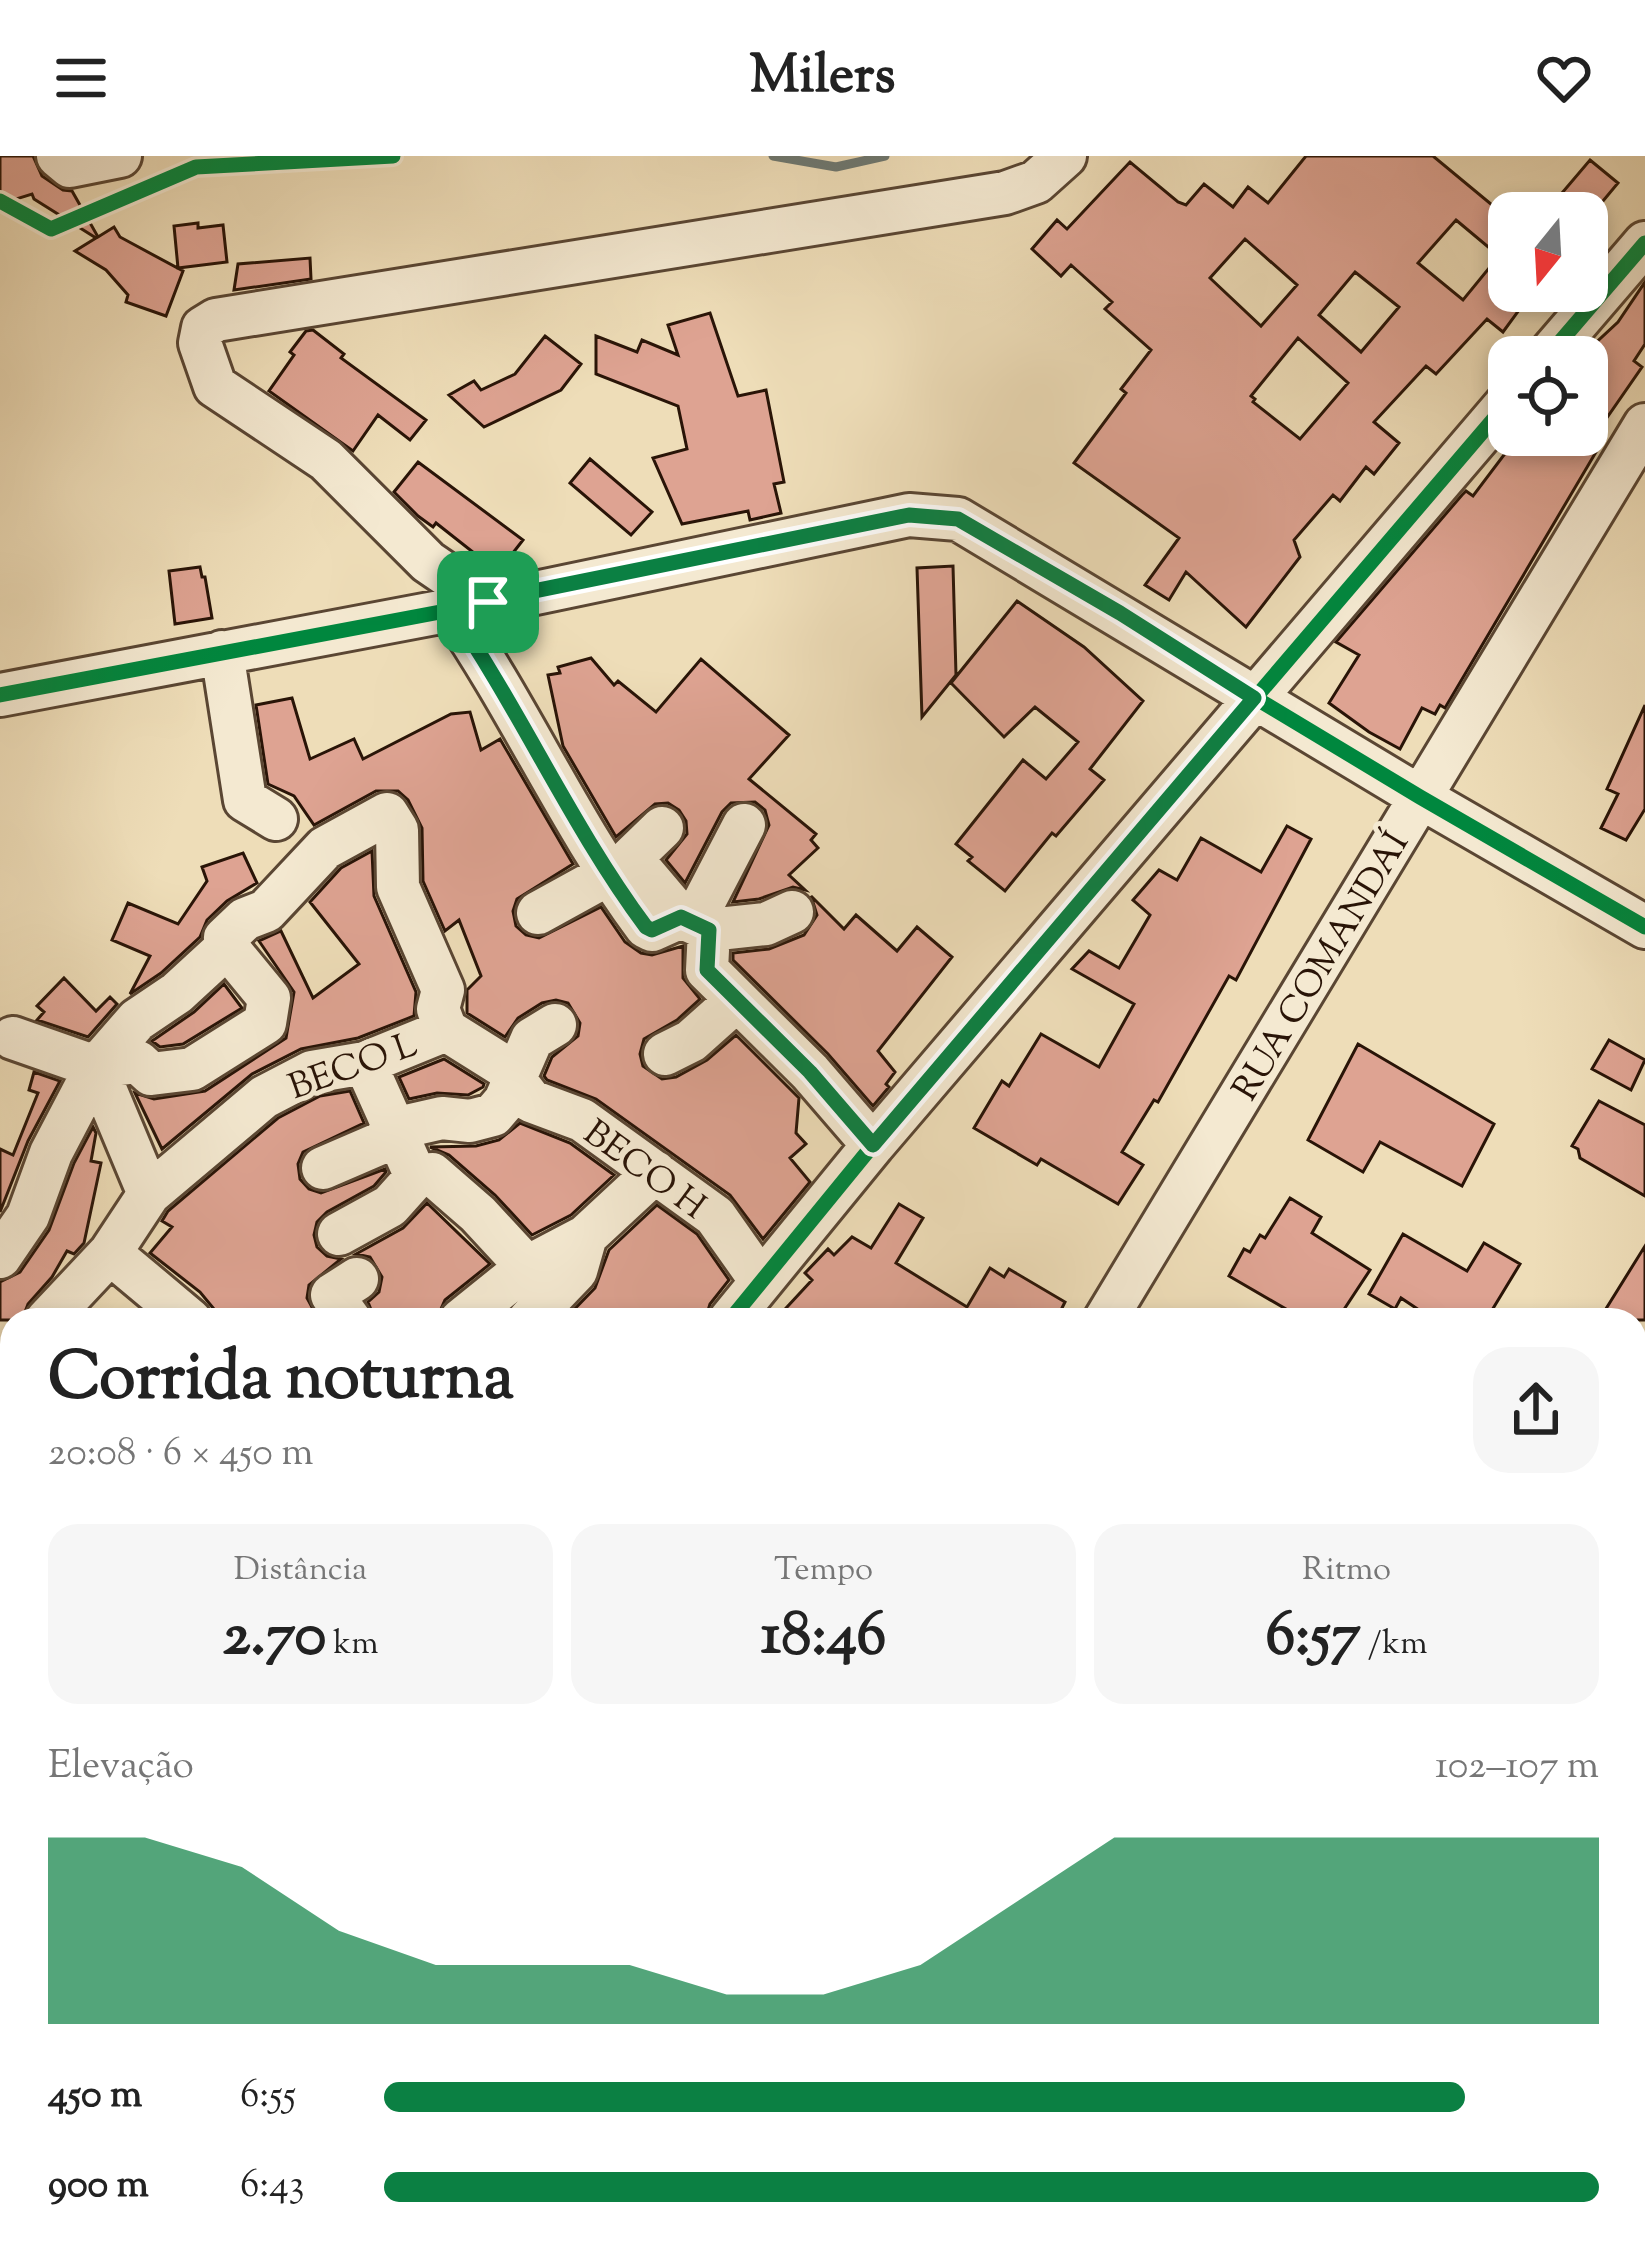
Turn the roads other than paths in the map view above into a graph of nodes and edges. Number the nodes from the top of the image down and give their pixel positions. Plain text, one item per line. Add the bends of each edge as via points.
1 (120, 156) edge
2 (1065, 156) edge
3 (64, 161) edge
4 (1645, 242) edge
5 (1565, 336) edge
6 (1645, 424) edge
7 (1488, 425) edge
8 (469, 605) junction
9 (222, 652) junction
10 (0, 695) edge
11 (1254, 698) junction
12 (1420, 797) junction
13 (276, 819) dead end
14 (744, 825) dead end
15 (662, 828) dead end
16 (607, 875) junction
17 (792, 912) dead end
18 (538, 914) dead end
19 (695, 923) junction
20 (1645, 927) edge
21 (227, 947) junction
22 (737, 1000) junction
23 (555, 1024) dead end
24 (446, 1030) junction
25 (13, 1038) dead end
26 (665, 1054) dead end
27 (365, 1063) junction
28 (96, 1067) junction
29 (513, 1078) junction
30 (398, 1128) junction
31 (873, 1145) junction
32 (323, 1168) dead end
33 (655, 1172) junction
34 (416, 1178) junction
35 (149, 1194) junction
36 (339, 1234) dead end
37 (586, 1236) junction
38 (110, 1253) junction
39 (3, 1254) edge
40 (527, 1267) junction
41 (761, 1281) junction
42 (57, 1308) edge
43 (176, 1308) edge
44 (475, 1308) edge
45 (541, 1308) edge
46 (740, 1308) edge
47 (1112, 1308) edge

1 - 3 street
2 - 8 street via 1036,182 1005,193 203,328 215,386 326,460
4 - 5 street
6 - 12 street, RUA COMANDAÍ
7 - 11 street
8 - 9 street
8 - 11 street via 909,515 958,519
8 - 16 street via 497,677
9 - 10 street
9 - 13 street via 245,800
11 - 12 street
11 - 31 street
12 - 20 street
12 - 47 street, RUA COMANDAÍ
14 - 19 street
15 - 19 street via 631,858
16 - 18 street
16 - 19 street via 646,927
17 - 19 street via 766,924
19 - 22 street via 707,970
21 - 24 street via 225,938 266,911 325,848 386,814 398,830 398,887 442,990
21 - 28 street via 137,1020
21 - 28 street via 269,998 266,1023 192,1069
22 - 26 street
22 - 31 street
23 - 29 street via 532,1039
24 - 27 street, BECO L
24 - 29 street, BECO H
25 - 28 street
27 - 30 street
27 - 35 street, BECO L via 312,1072 264,1097
28 - 35 street
28 - 39 street
29 - 30 street via 493,1115
29 - 33 street, BECO H via 532,1100 582,1120
30 - 32 street
30 - 34 street
31 - 41 street
33 - 37 street
33 - 41 street, BECO H via 715,1216
34 - 36 street via 389,1206
34 - 40 street via 432,1174
35 - 38 street, BECO L
37 - 40 street
37 - 45 street via 576,1271
38 - 42 street, BECO L
38 - 43 street
40 - 44 street
41 - 46 street

